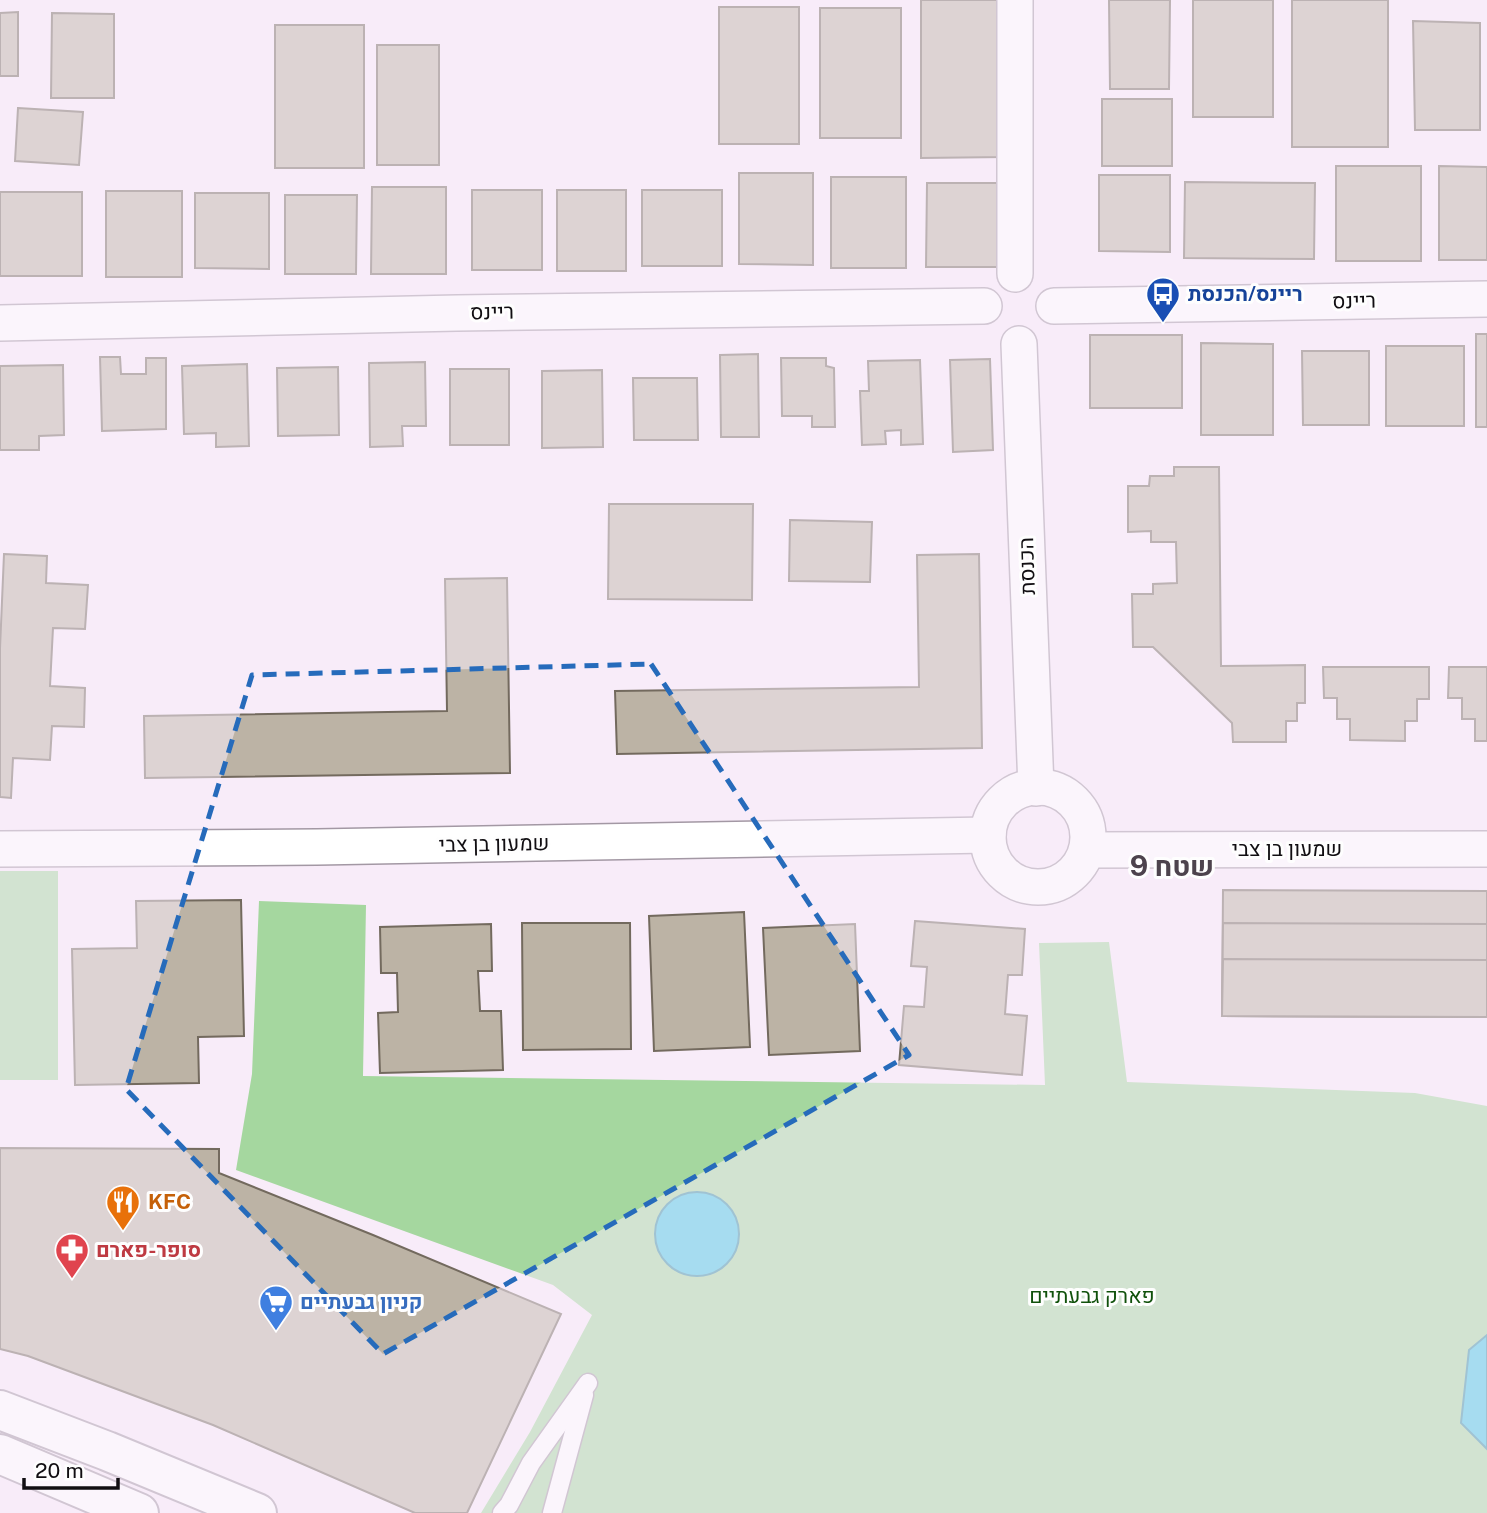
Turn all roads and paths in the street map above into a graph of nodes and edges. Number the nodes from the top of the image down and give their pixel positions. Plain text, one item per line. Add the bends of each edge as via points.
1 (1015, 0) edge
2 (1015, 274) junction
3 (1487, 299) edge
4 (984, 306) junction
5 (1054, 306) junction
6 (0, 323) edge
7 (1019, 344) junction
8 (1035, 788) junction
9 (988, 835) junction
10 (0, 849) edge
11 (1487, 849) edge
12 (1087, 850) junction
13 (0, 1410) edge
14 (7, 1457) edge
15 (98, 1513) edge
16 (139, 1513) edge
17 (257, 1513) edge
18 (502, 1513) edge
19 (552, 1513) edge

1 - 2 street
2 - 4 street via 993,284
2 - 5 street via 1041,282
3 - 5 street, ריינס
4 - 6 street, ריינס
4 - 7 street via 993,333
5 - 7 street via 1045,332
7 - 8 street, הכנסת
8 - 9 street via 1013,794 1000,804
8 - 12 street via 1062,793 1075,803 1084,817
9 - 10 street, שמעון בן צבי
9 - 12 street via 997,866 1023,885 1039,887 1069,877
11 - 12 street, שמעון בן צבי
13 - 17 main road
14 - 15 lane
14 - 16 main road
18 - 19 lane via 588,1383

